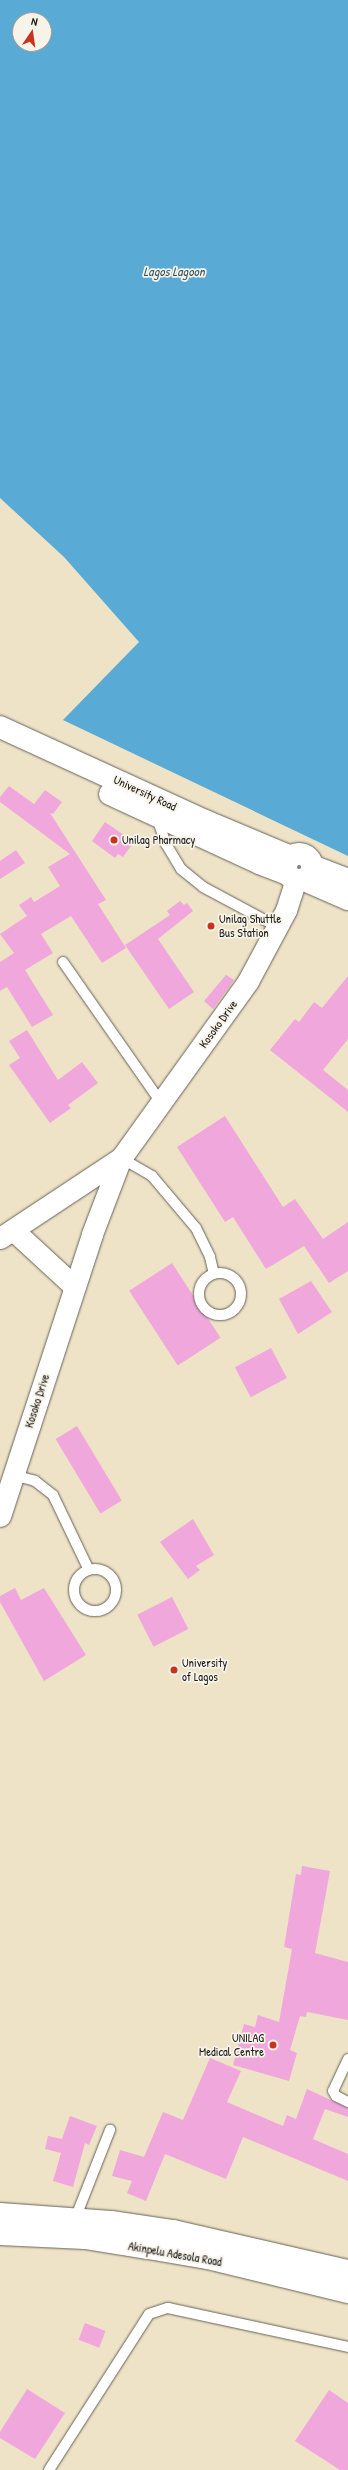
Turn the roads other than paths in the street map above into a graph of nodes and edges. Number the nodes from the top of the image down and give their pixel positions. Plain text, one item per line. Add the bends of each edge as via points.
1 (0, 727) edge
2 (0, 742) edge
3 (156, 816) junction
4 (298, 871) junction
5 (348, 880) edge
6 (348, 899) edge
7 (278, 927) junction
8 (63, 962) dead end
9 (160, 1100) junction
10 (121, 1158) junction
11 (7, 1234) edge
12 (214, 1274) junction
13 (74, 1286) junction
14 (13, 1475) junction
15 (0, 1516) edge
16 (89, 1570) junction
17 (348, 2059) edge
18 (348, 2102) edge
19 (110, 2130) dead end
20 (0, 2214) edge
21 (75, 2219) junction
22 (0, 2234) edge
23 (348, 2271) edge
24 (348, 2292) edge
25 (348, 2347) edge
26 (49, 2470) edge

1 - 4 main road, University Road via 205,821
2 - 3 main road, University Road
3 - 4 main road, University Road
3 - 7 lane via 166,844 181,869 203,887
4 - 5 main road, University Road
4 - 6 main road, University Road
4 - 7 street, Kosoko Drive
7 - 9 street, Kosoko Drive via 248,981
8 - 9 lane
9 - 10 street, Kosoko Drive
10 - 11 street, Kosoko Drive
10 - 12 lane via 152,1176 196,1228 210,1257
10 - 13 street, Kosoko Drive
11 - 13 street, Kosoko Drive
12 - 12 lane via 208,1277 200,1288 201,1301 209,1312 223,1315 239,1304 239,1283 228,1274
13 - 14 street, Kosoko Drive
14 - 15 street, Kosoko Drive
14 - 16 lane via 35,1481 53,1495
16 - 16 lane via 78,1578 75,1584 76,1598 79,1604 90,1610 104,1609 114,1600 116,1594 113,1580 102,1570
17 - 18 lane via 333,2091 336,2096
19 - 21 lane
20 - 21 main road, Akinpelu Adesola Road
21 - 23 main road, Akinpelu Adesola Road via 173,2231
22 - 24 main road, Akinpelu Adesola Road via 85,2238 148,2248 208,2258
25 - 26 lane via 168,2308 149,2314

